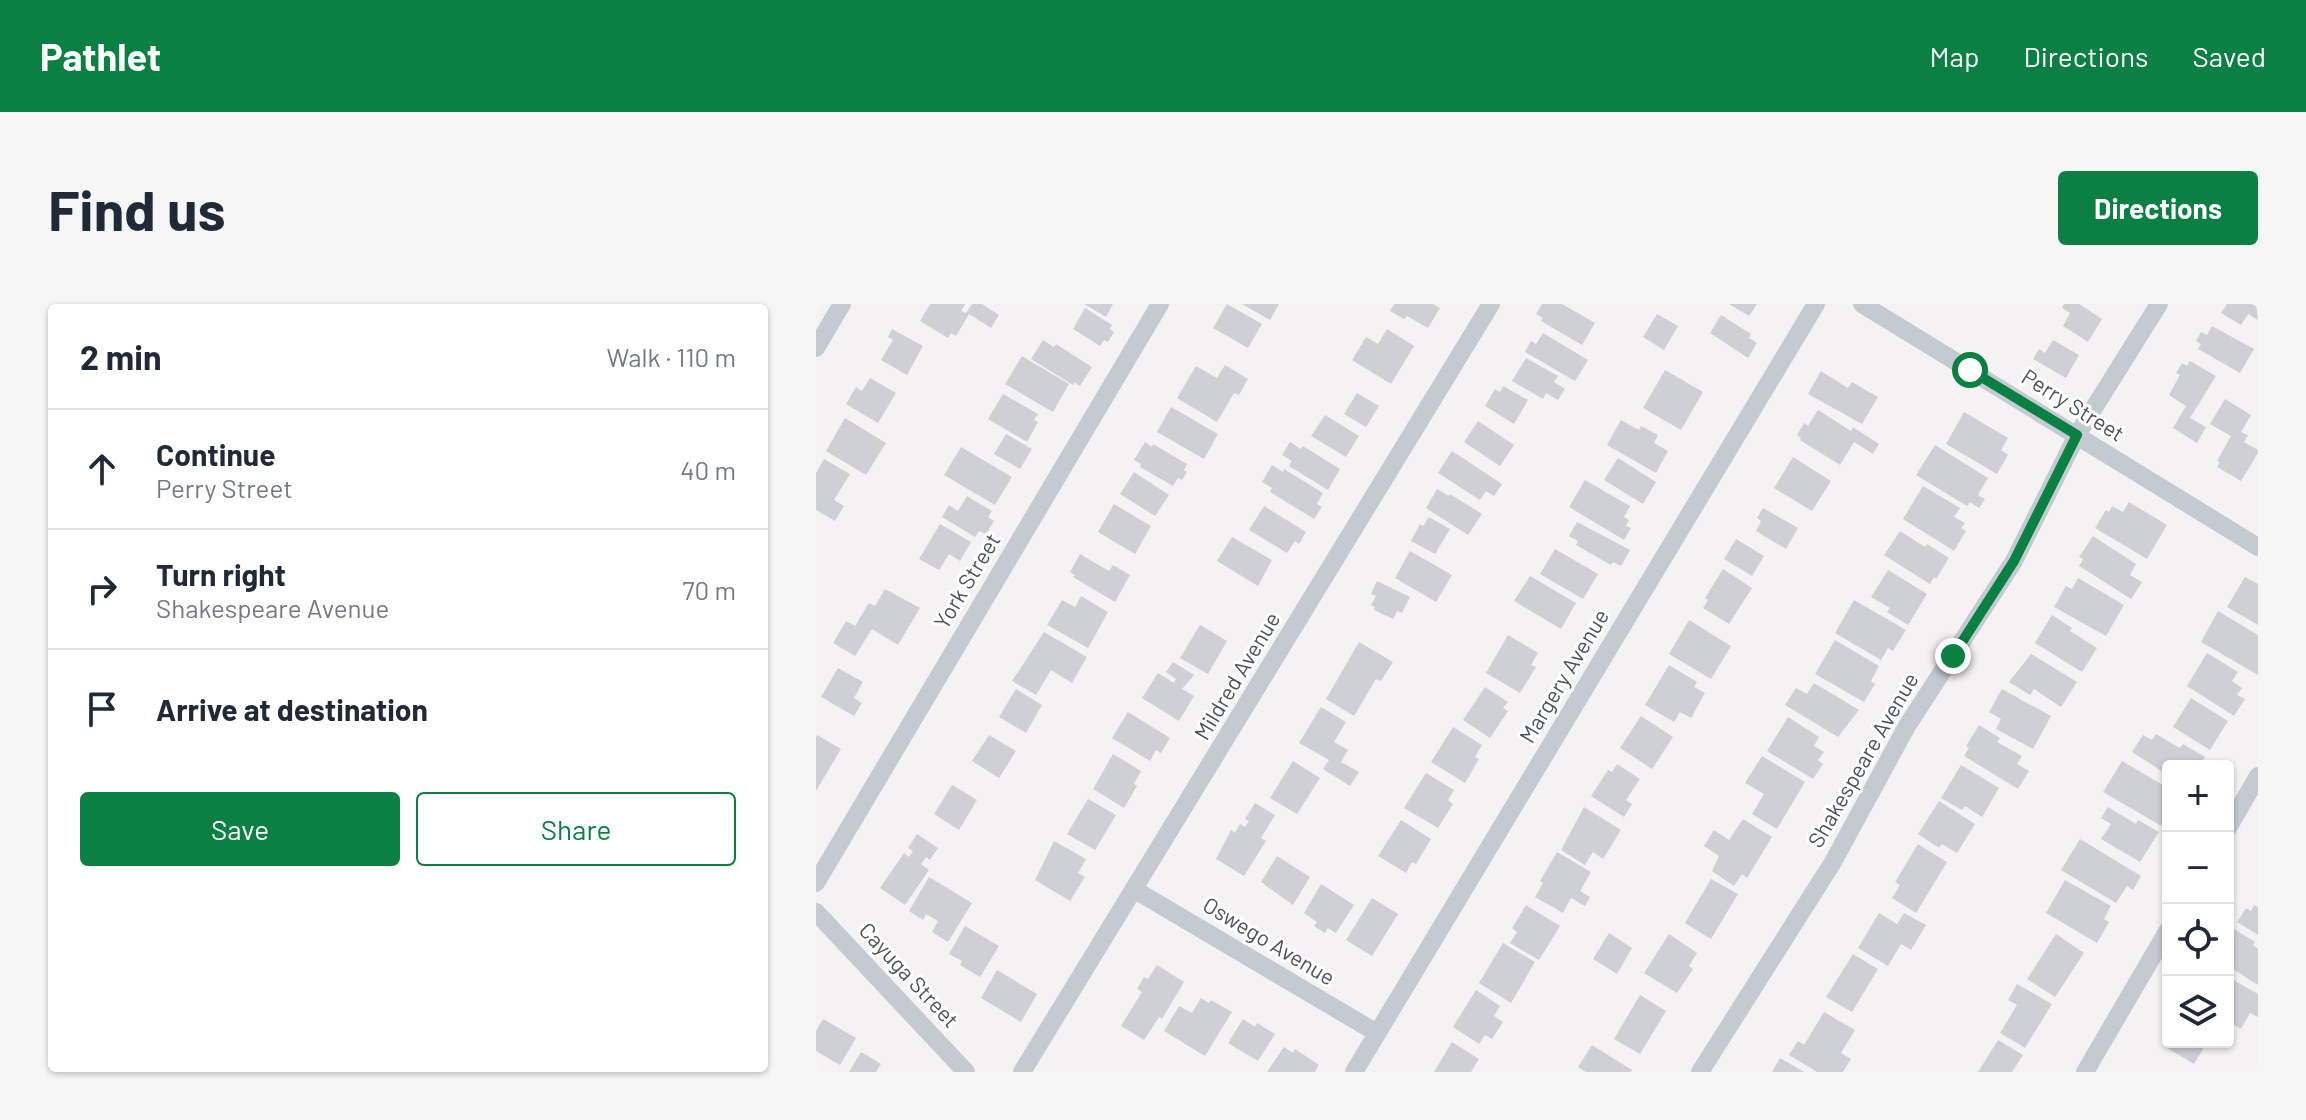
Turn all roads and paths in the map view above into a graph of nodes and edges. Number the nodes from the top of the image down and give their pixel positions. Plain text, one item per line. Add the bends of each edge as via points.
1 (842, 304) edge
2 (1160, 304) edge
3 (1491, 304) edge
4 (1816, 304) edge
5 (1862, 304) edge
6 (2159, 304) edge
7 (817, 344) edge
8 (2077, 435) junction
9 (2258, 547) edge
10 (2258, 776) edge
11 (2234, 818) edge
12 (816, 883) edge
13 (1135, 890) junction
14 (816, 912) edge
15 (2162, 940) edge
16 (1377, 1033) junction
17 (966, 1072) edge
18 (1022, 1072) edge
19 (1354, 1072) edge
20 (1700, 1072) edge
21 (2085, 1072) edge

1 - 7 street
2 - 12 street, York Street
3 - 13 street, Mildred Avenue
4 - 16 street, Margery Avenue
5 - 8 street, Perry Street
6 - 8 street, Shakespeare Avenue
8 - 9 street, Perry Street
8 - 20 street, Shakespeare Avenue via 2014,561 1907,726 1833,862
10 - 11 street
13 - 16 street, Oswego Avenue
13 - 18 street, Mildred Avenue
14 - 17 street, Cayuga Street
15 - 21 street
16 - 19 street, Margery Avenue

